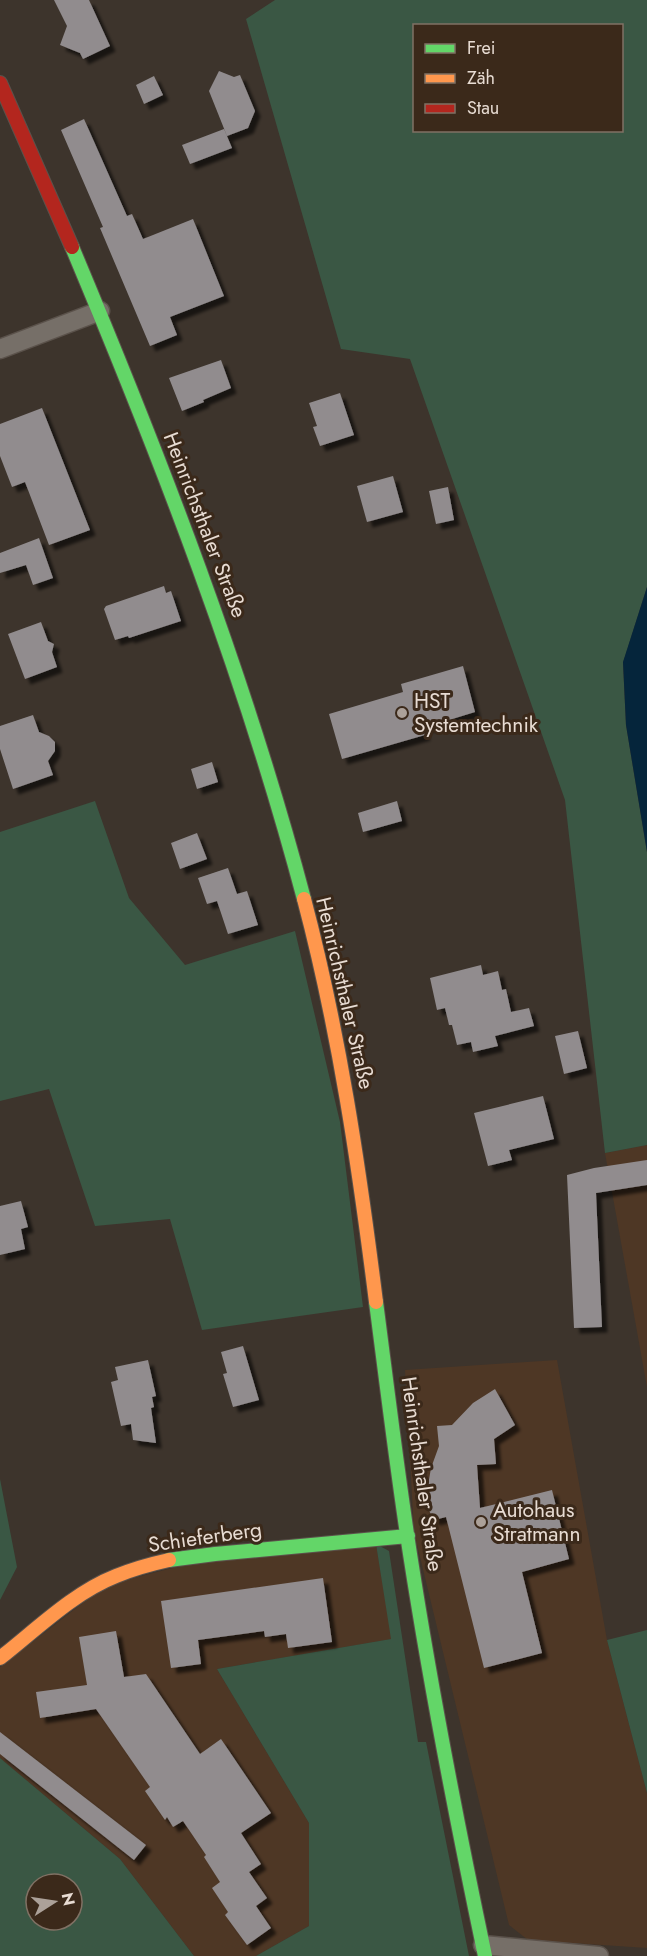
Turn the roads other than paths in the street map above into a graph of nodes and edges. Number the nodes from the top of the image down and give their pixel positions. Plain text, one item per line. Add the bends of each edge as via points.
1 (0, 83) edge
2 (100, 311) junction
3 (0, 349) edge
4 (408, 1536) junction
5 (0, 1658) edge
6 (484, 1951) edge
7 (599, 1956) edge

1 - 2 main road, Heinrichsthaler Straße
2 - 3 street
2 - 4 main road, Heinrichsthaler Straße via 256,730 323,976 348,1101
4 - 5 main road, Schieferberg via 201,1555 137,1569 86,1593
4 - 6 main road, Heinrichsthaler Straße via 433,1694
6 - 7 street

